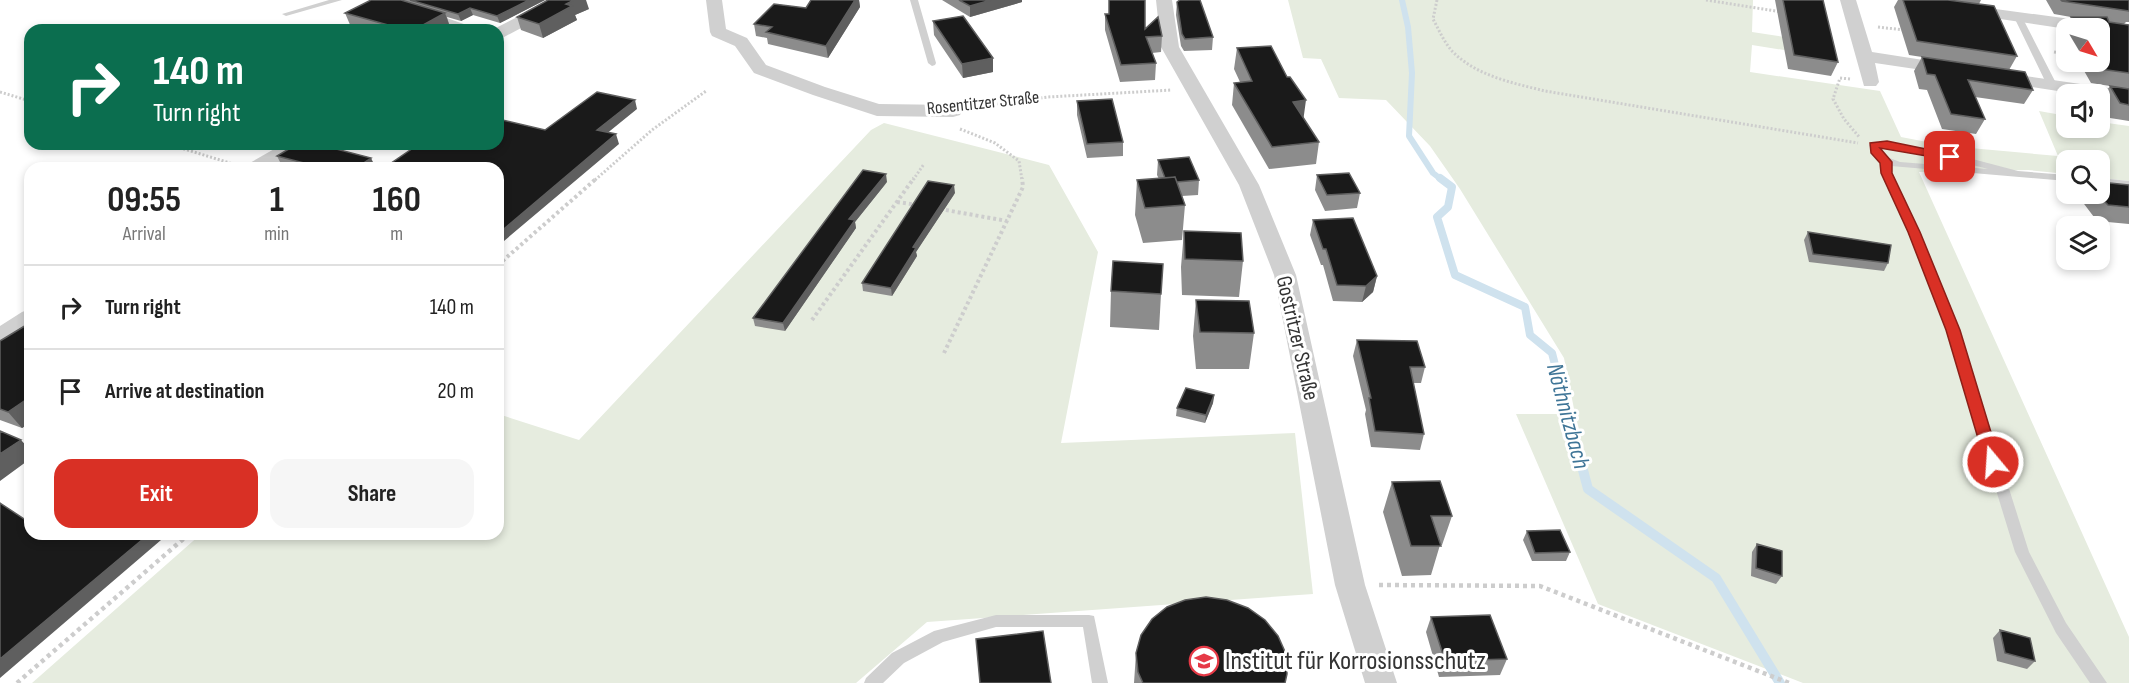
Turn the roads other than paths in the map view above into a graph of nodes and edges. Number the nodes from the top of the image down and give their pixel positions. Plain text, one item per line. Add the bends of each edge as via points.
1 (338, 0) edge
2 (562, 0) edge
3 (714, 0) edge
4 (914, 0) edge
5 (1848, 0) edge
6 (1164, 6) edge
7 (1951, 8) edge
8 (286, 14) dead end
9 (426, 15) edge
10 (2018, 17) junction
11 (2056, 22) edge
12 (457, 24) edge
13 (504, 30) edge
14 (2110, 30) edge
15 (2119, 31) edge
16 (1865, 56) junction
17 (932, 63) dead end
18 (1870, 82) road end
19 (2052, 86) junction
20 (2129, 97) edge
21 (953, 119) road end
22 (286, 150) edge
23 (266, 162) edge
24 (1886, 162) junction
25 (2017, 174) junction
26 (2056, 177) edge
27 (2110, 183) edge
28 (2129, 184) edge
29 (24, 321) edge
30 (0, 337) edge
31 (872, 683) edge
32 (1100, 683) edge
33 (1381, 683) edge
34 (2099, 683) edge

1 - 8 lane
2 - 13 street
3 - 21 street, Rosentitzer Straße via 718,32 741,42 760,69 877,110
4 - 17 lane
5 - 16 street
6 - 33 street, Gostritzer Straße via 1170,47 1249,185 1285,275 1350,585
7 - 10 street
9 - 12 lane
10 - 11 street
10 - 19 lane
14 - 15 street
16 - 18 street
16 - 19 street
19 - 20 street
22 - 23 street
24 - 25 lane
24 - 25 lane via 1874,145 1913,149
24 - 34 lane via 1886,173 1953,330 2022,552 2061,628
25 - 26 lane
27 - 28 lane
29 - 30 street
31 - 32 lane via 898,658 939,636 996,621 1089,621

